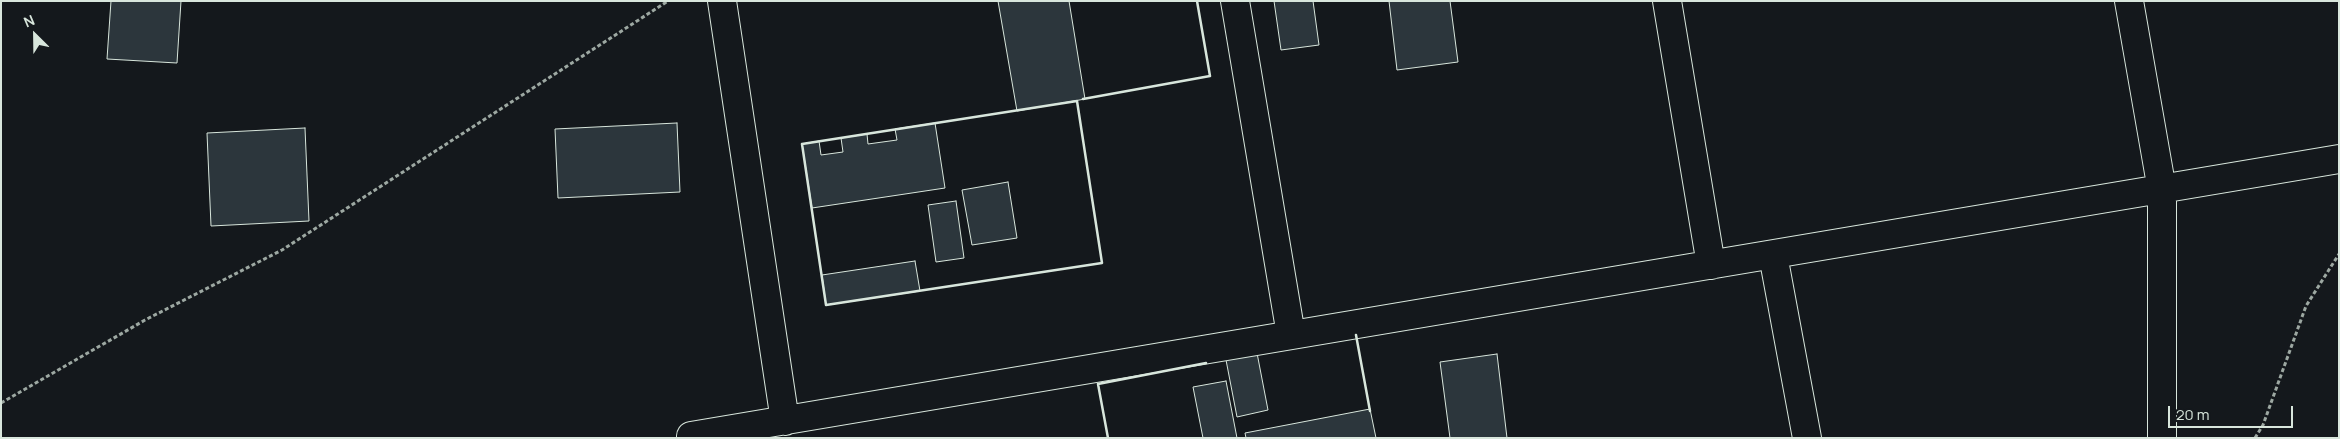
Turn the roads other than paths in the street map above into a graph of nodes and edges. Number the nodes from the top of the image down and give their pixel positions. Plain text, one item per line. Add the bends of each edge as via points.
1 (722, 1) edge
2 (1235, 1) edge
3 (1667, 1) edge
4 (2128, 1) edge
5 (2339, 159) edge
6 (2162, 190) junction
7 (1773, 255) junction
8 (1711, 265) junction
9 (1291, 335) junction
10 (785, 421) junction
11 (691, 436) dead end
12 (1807, 438) edge
13 (2162, 438) edge

1 - 10 street
2 - 9 street
3 - 8 street
4 - 6 street
5 - 6 street
6 - 7 street
6 - 13 street
7 - 8 street
7 - 12 street
8 - 9 street
9 - 10 street
10 - 11 street

